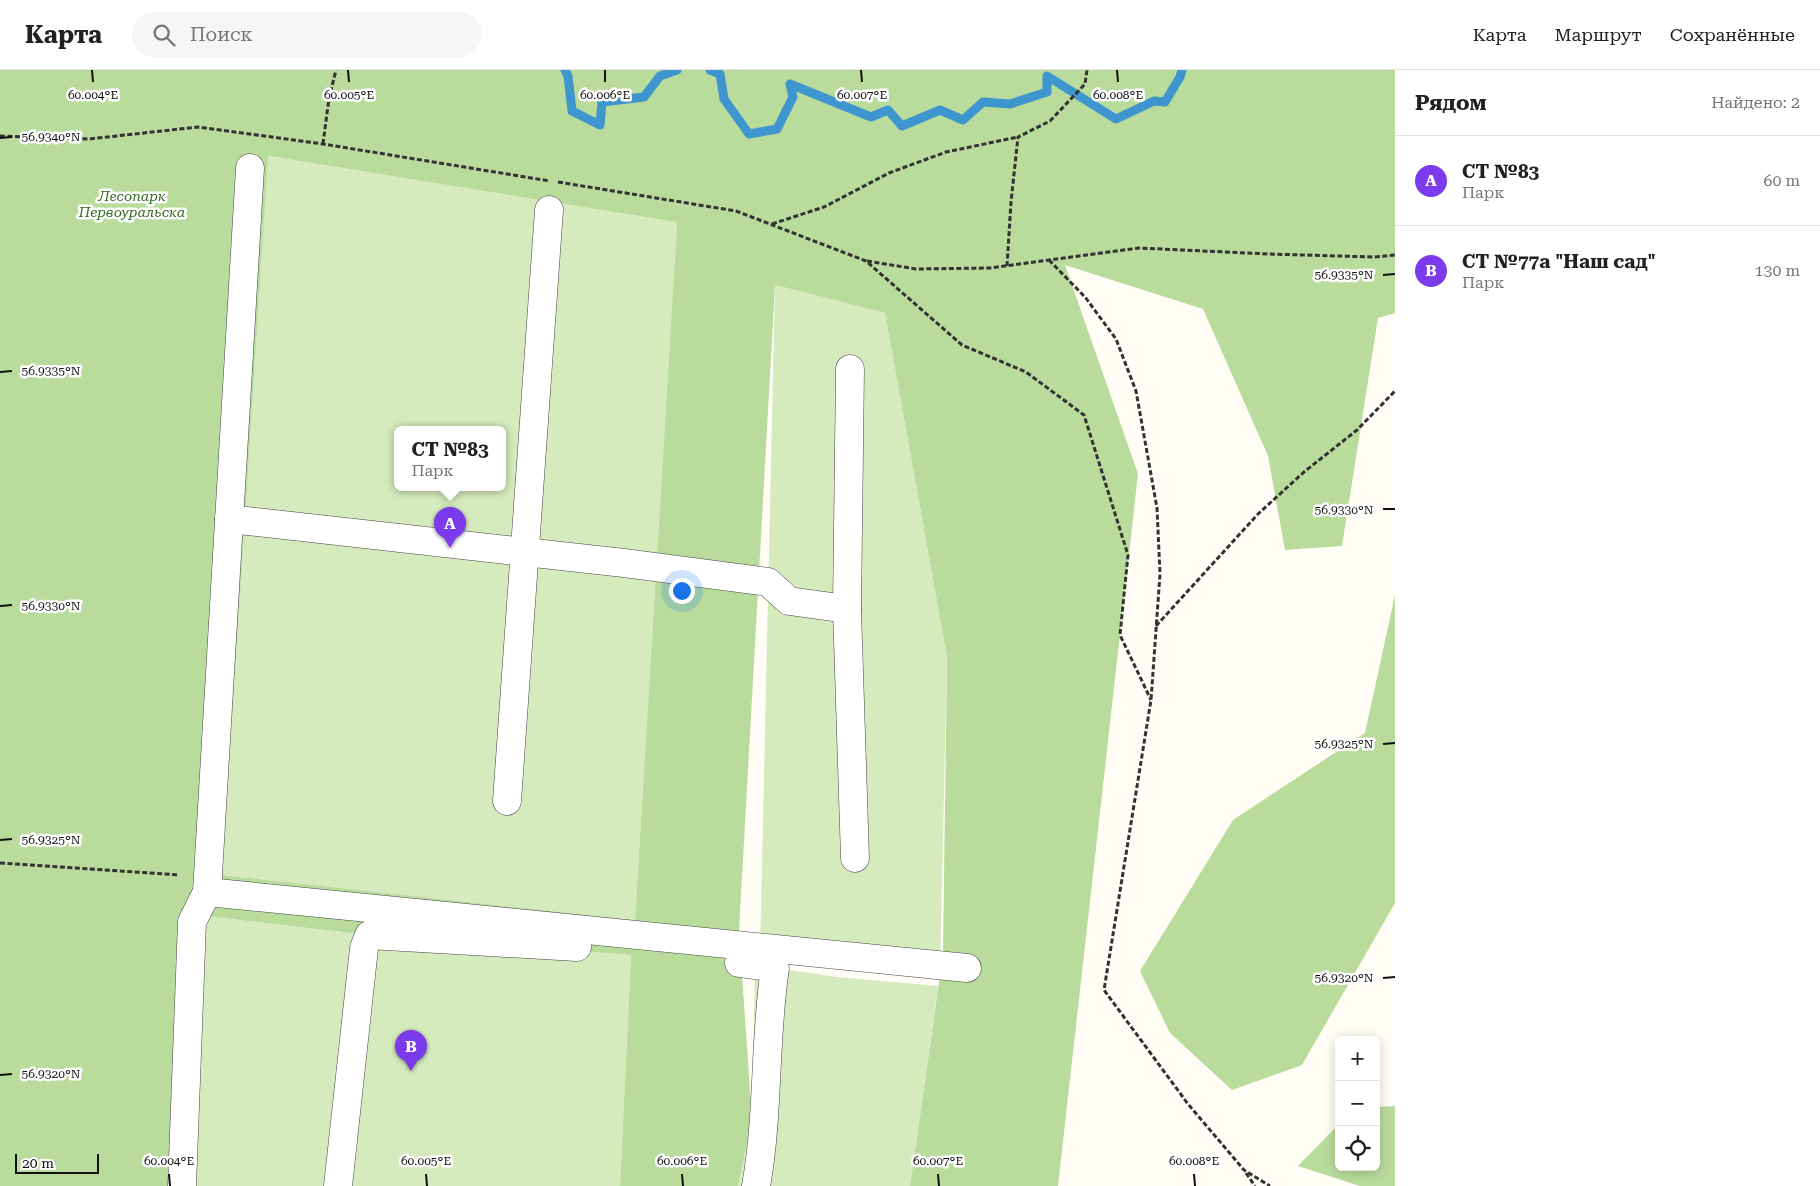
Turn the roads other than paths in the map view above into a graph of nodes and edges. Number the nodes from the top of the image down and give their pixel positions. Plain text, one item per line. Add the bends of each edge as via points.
1 (250, 168) dead end
2 (549, 210) dead end
3 (850, 369) dead end
4 (229, 519) junction
5 (523, 552) junction
6 (848, 609) junction
7 (507, 801) dead end
8 (855, 858) dead end
9 (207, 892) junction
10 (967, 968) dead end
11 (182, 1186) edge
12 (338, 1186) edge
13 (756, 1186) edge

1 - 4 street
2 - 5 street
3 - 6 street
4 - 5 street
4 - 9 street
5 - 6 street via 768,582 789,601
5 - 7 street
6 - 8 street
9 - 10 street
9 - 11 street via 192,922
12 - 13 street via 364,948 369,935 627,950 775,968 770,1003 764,1144

